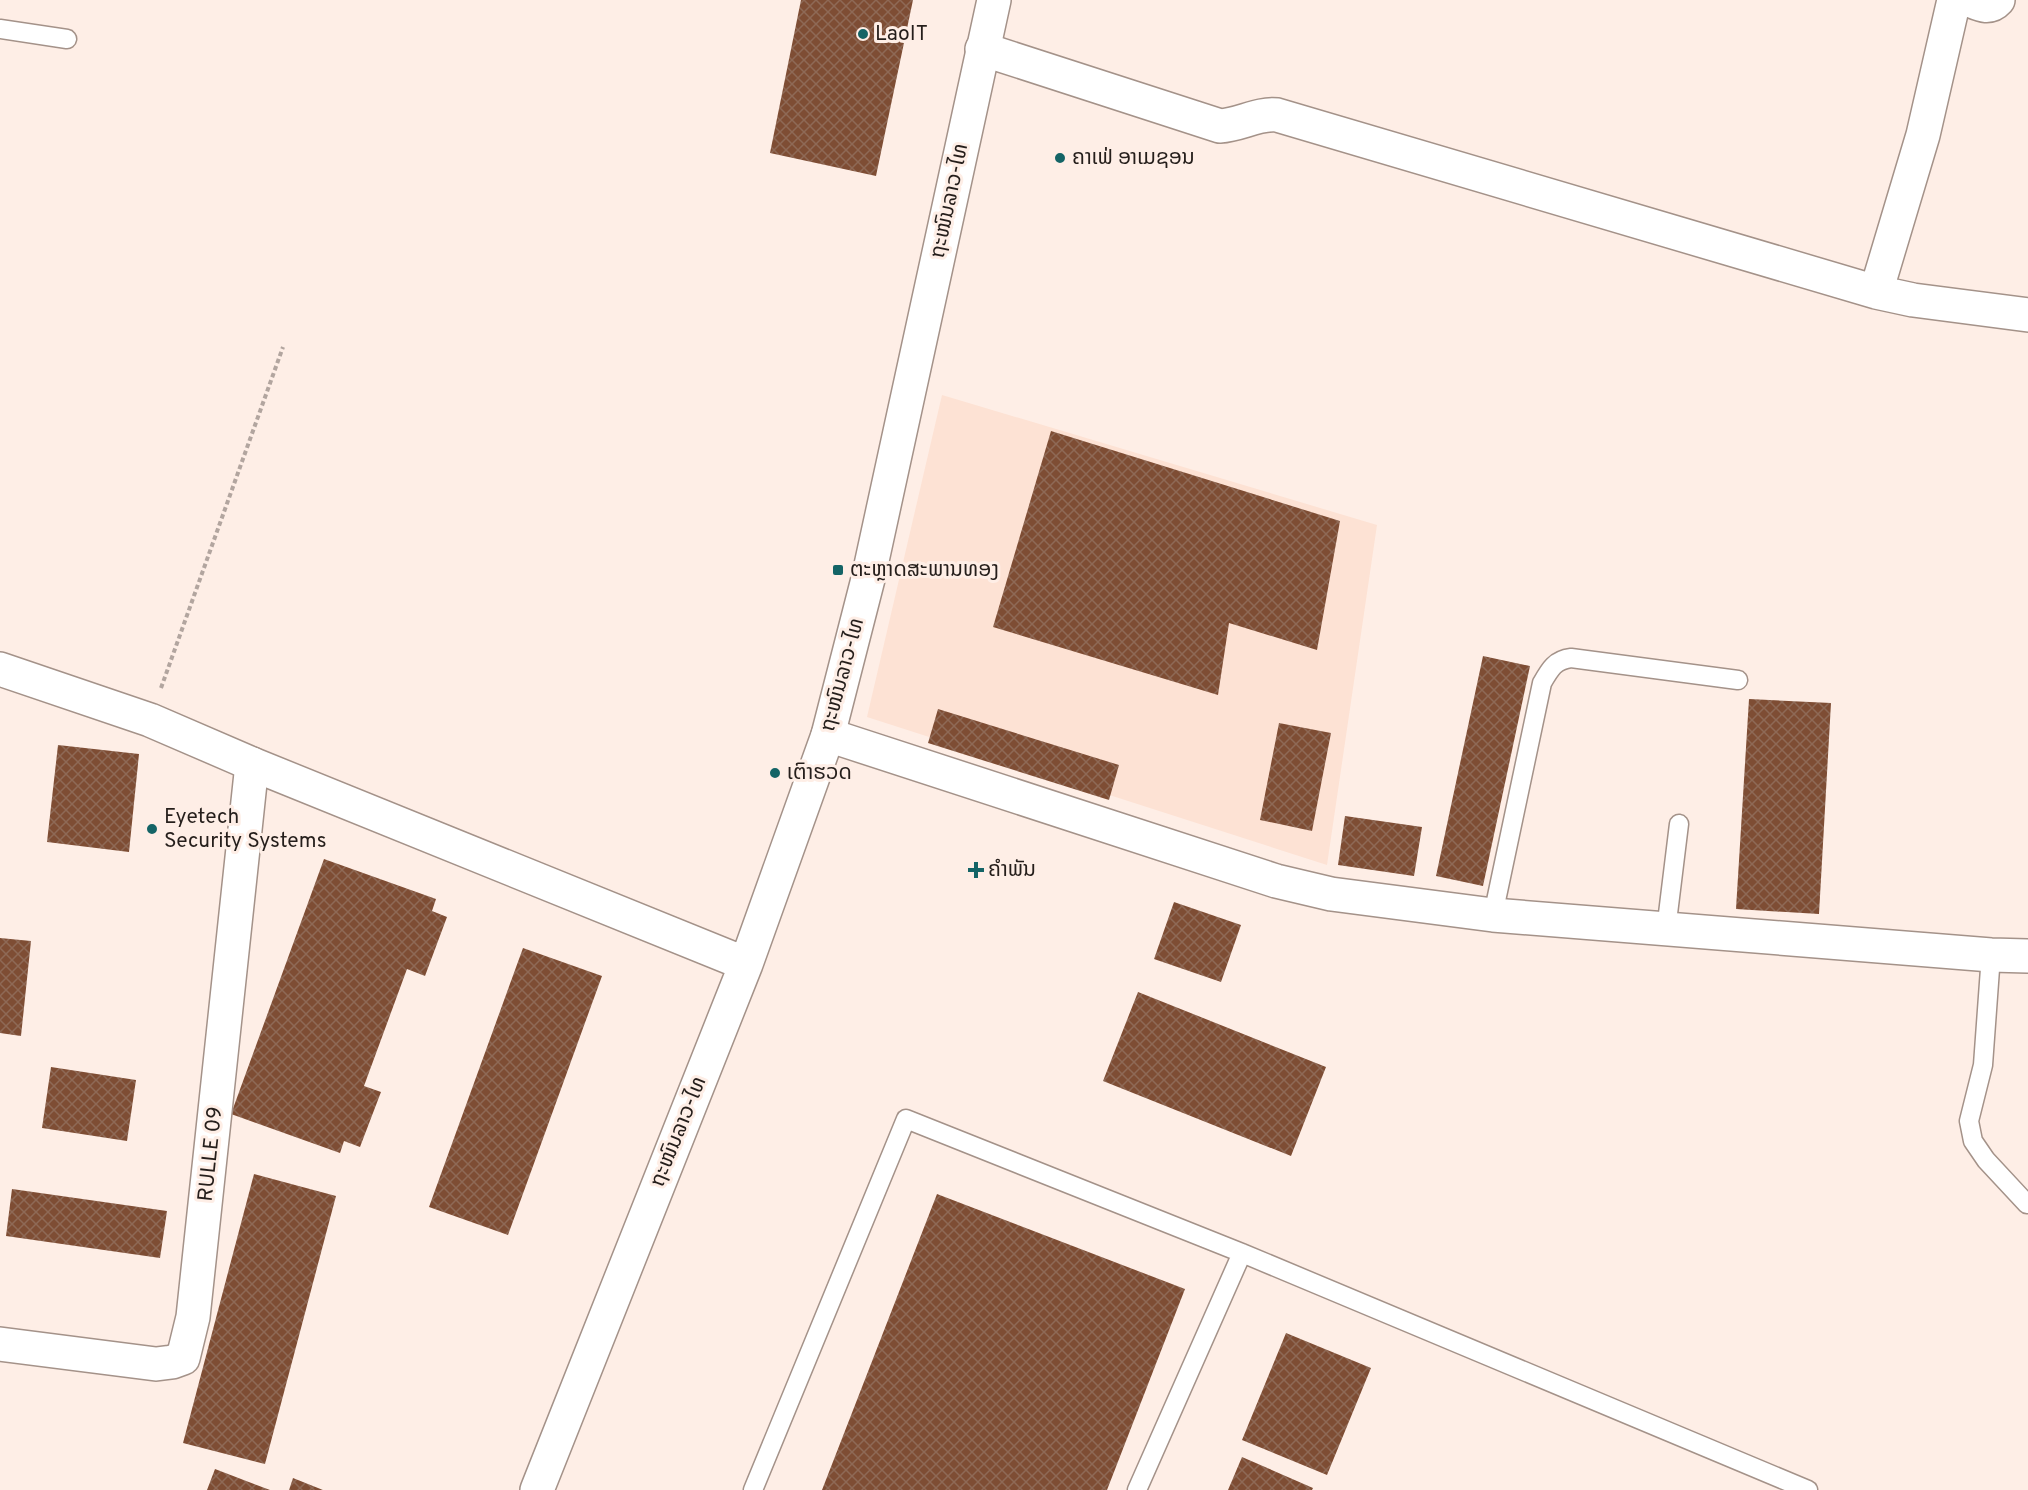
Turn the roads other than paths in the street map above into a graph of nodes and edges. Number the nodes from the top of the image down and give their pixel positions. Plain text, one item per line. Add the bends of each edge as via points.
1 (994, 0) edge
2 (1954, 0) edge
3 (1969, 0) edge
4 (1998, 0) edge
5 (0, 28) edge
6 (67, 39) dead end
7 (982, 49) junction
8 (1876, 292) junction
9 (2028, 315) edge
10 (0, 669) edge
11 (1738, 680) dead end
12 (828, 735) junction
13 (252, 764) junction
14 (1679, 824) dead end
15 (1493, 915) junction
16 (1665, 930) junction
17 (1991, 955) junction
18 (2028, 956) edge
19 (746, 964) junction
20 (2027, 1204) edge
21 (1242, 1253) junction
22 (0, 1344) edge
23 (537, 1490) edge
24 (753, 1490) edge
25 (1137, 1490) edge
26 (1808, 1490) edge

1 - 7 street, ຖະໜົນລາວ-ໄທ
2 - 8 street via 1923,135
3 - 4 street via 1986,6
5 - 6 lane
7 - 8 street via 1220,126 1277,115
7 - 12 street, ຖະໜົນລາວ-ໄທ via 868,579
8 - 9 street
10 - 13 street via 150,720
11 - 15 lane via 1571,658 1551,667 1542,683
12 - 15 street via 1276,882 1331,894
12 - 19 street, ຖະໜົນລາວ-ໄທ
13 - 19 street
13 - 22 street, RULLE 09 via 193,1317 183,1358 156,1364
14 - 16 lane
15 - 16 street
16 - 17 street
17 - 18 street
17 - 20 lane via 1983,1065 1969,1121 1973,1141 1986,1160
19 - 23 street, ຖະໜົນລາວ-ໄທ
21 - 24 lane via 906,1119
21 - 25 lane
21 - 26 lane

